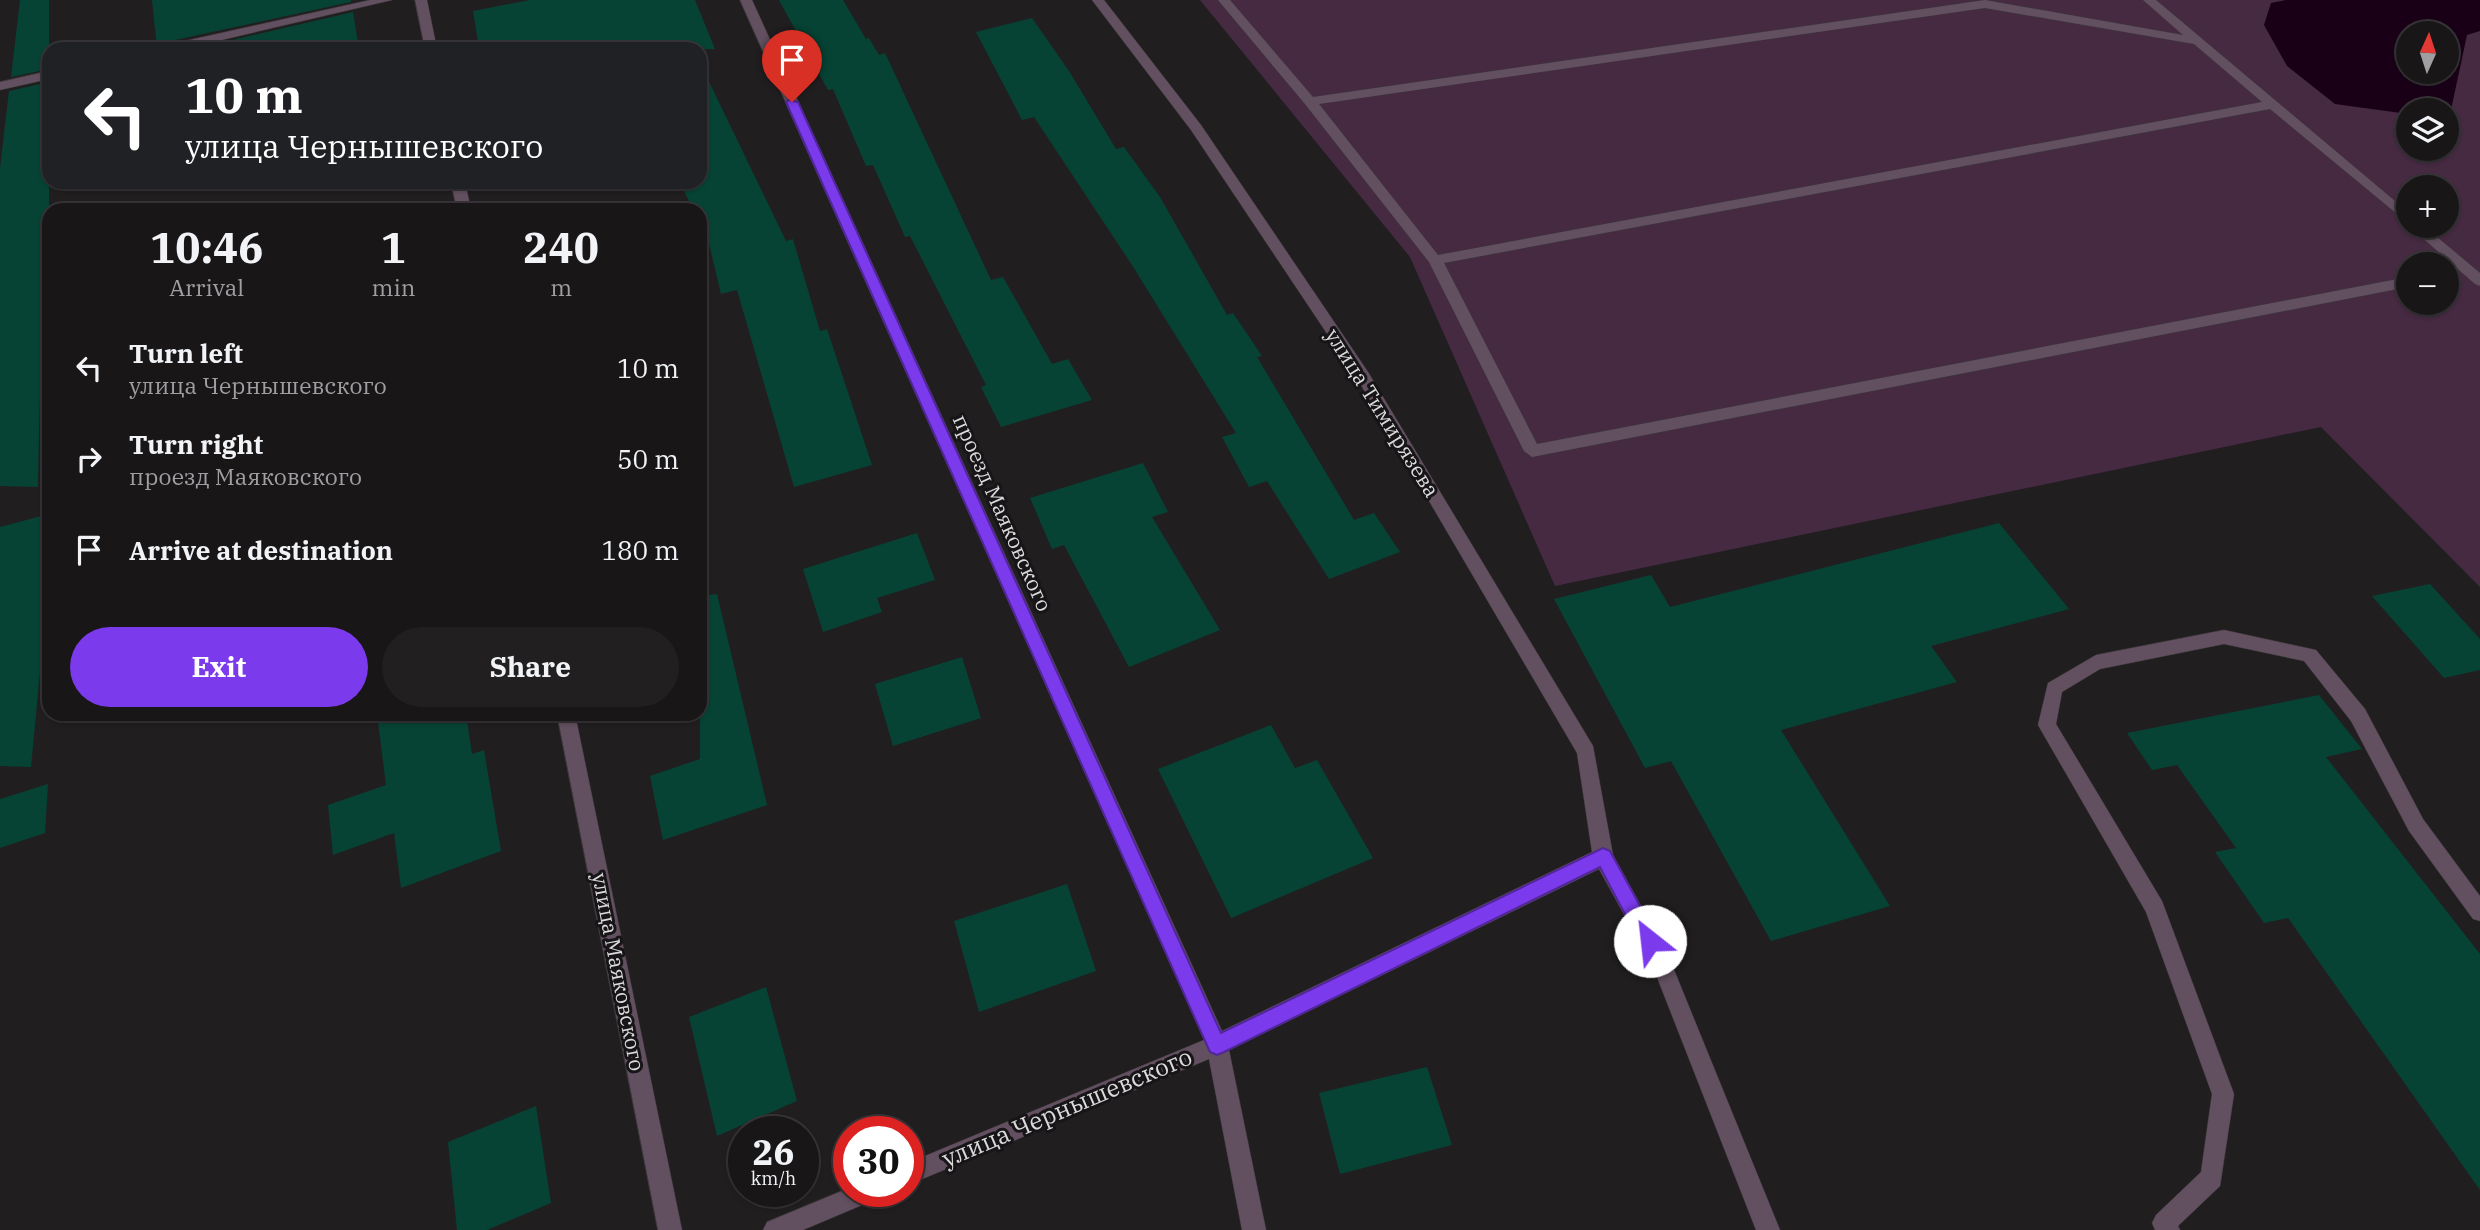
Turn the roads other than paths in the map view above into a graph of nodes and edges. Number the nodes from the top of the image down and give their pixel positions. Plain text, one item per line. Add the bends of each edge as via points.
1 (386, 0) edge
2 (421, 0) edge
3 (746, 0) edge
4 (1098, 0) edge
5 (1224, 0) edge
6 (2149, 0) edge
7 (198, 42) edge
8 (430, 42) edge
9 (2202, 42) junction
10 (42, 77) edge
11 (0, 86) edge
12 (1310, 101) junction
13 (2275, 104) junction
14 (2396, 209) edge
15 (2432, 238) edge
16 (1434, 260) junction
17 (2474, 269) edge
18 (2480, 281) edge
19 (2396, 284) edge
20 (567, 721) edge
21 (1603, 857) junction
22 (2480, 912) edge
23 (1217, 1045) junction
24 (924, 1167) edge
25 (833, 1206) edge
26 (670, 1230) edge
27 (775, 1230) edge
28 (1254, 1230) edge
29 (1769, 1230) edge
30 (2168, 1230) edge

1 - 7 street
2 - 8 street
3 - 23 street, проезд Маяковского
4 - 21 street, улица Тимирязева via 1196,128 1363,376 1586,752
5 - 12 street
6 - 9 street
9 - 12 street via 1986,4
9 - 13 street
10 - 11 street
12 - 16 street
13 - 14 street
13 - 16 street
15 - 17 street
16 - 19 street via 1532,450
17 - 18 street
20 - 26 street, улица Маяковского
21 - 23 street, улица Чернышевского
21 - 29 street, улица Тимирязева via 1661,962
22 - 30 street via 2416,825 2358,715 2310,655 2224,637 2096,662 2054,688 2047,725 2155,908 2223,1094 2212,1178 2164,1223
23 - 24 street, улица Чернышевского
23 - 28 street
25 - 27 street

